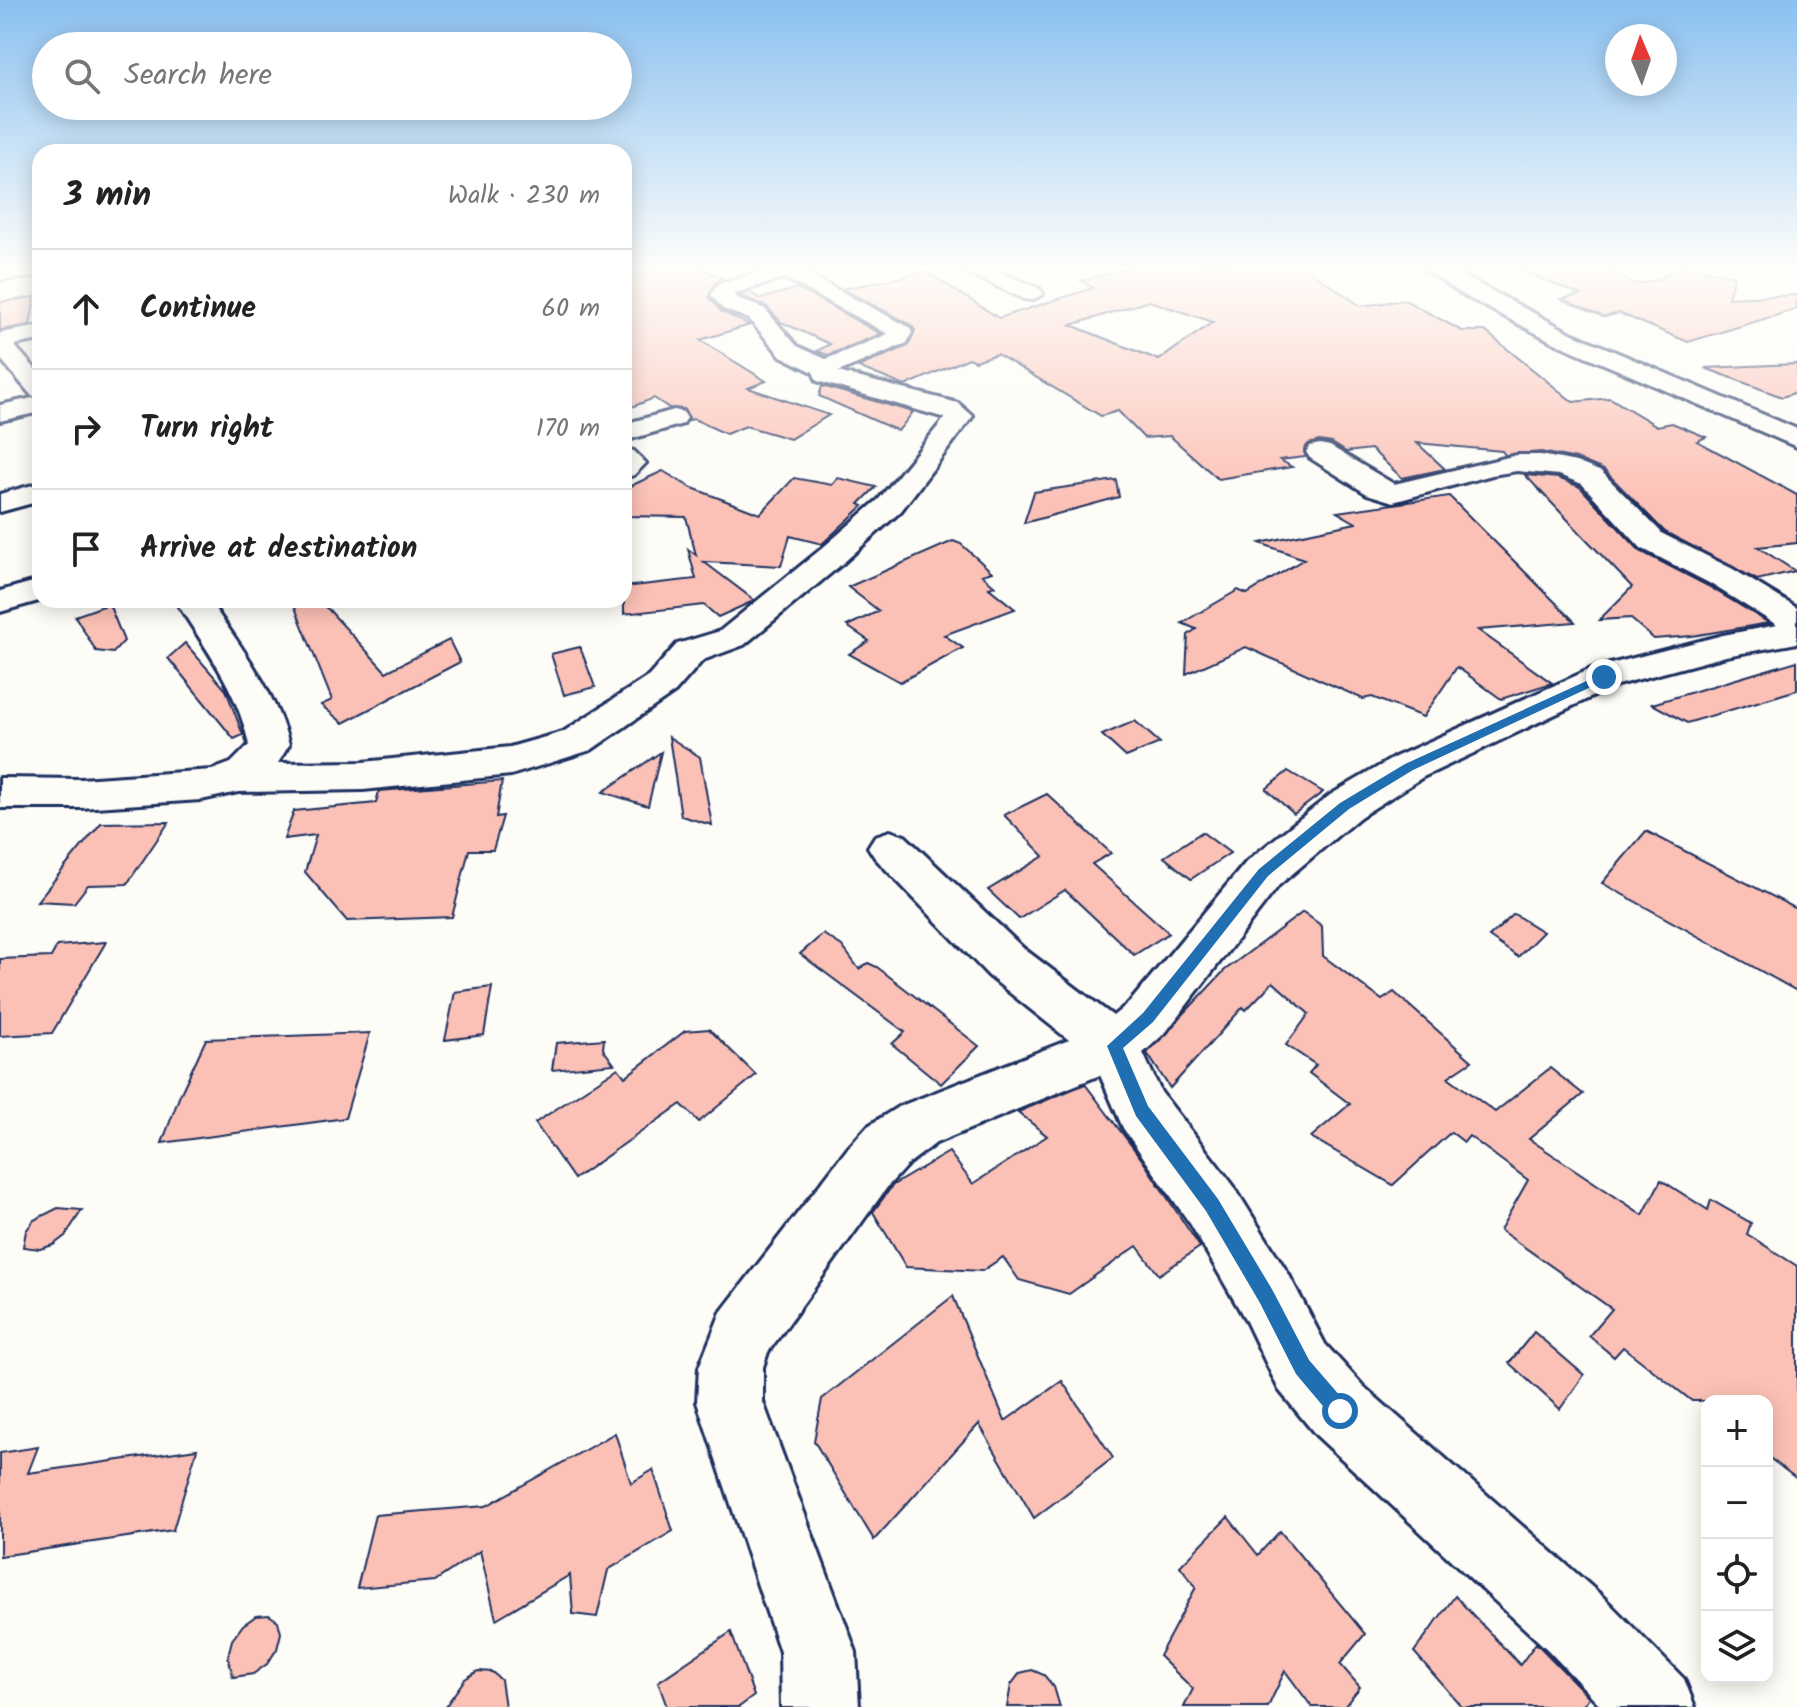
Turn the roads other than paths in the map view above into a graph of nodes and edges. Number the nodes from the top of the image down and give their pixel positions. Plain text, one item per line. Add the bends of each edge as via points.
1 (3, 345) edge
2 (784, 345) edge
3 (883, 345) edge
4 (1582, 345) edge
5 (825, 368) junction
6 (32, 380) edge
7 (32, 406) edge
8 (0, 413) edge
9 (674, 418) dead end
10 (632, 431) edge
11 (1797, 439) edge
12 (1320, 452) dead end
13 (32, 494) edge
14 (0, 503) edge
15 (32, 592) edge
16 (0, 602) edge
17 (197, 608) edge
18 (1797, 623) edge
19 (1797, 632) edge
20 (260, 770) junction
21 (0, 793) edge
22 (890, 847) dead end
23 (1114, 1046) junction
24 (820, 1707) edge
25 (1656, 1707) edge

1 - 6 main road
2 - 5 main road
3 - 5 main road
4 - 11 main road
5 - 20 main road via 826,376 949,409 960,420 890,505 732,638 690,652 662,684 577,741 530,758 363,776
7 - 8 main road
9 - 10 main road
12 - 18 main road via 1393,493 1510,461 1580,472 1652,541
13 - 14 main road
15 - 16 main road
17 - 20 main road via 267,729 269,745
19 - 23 main road via 1604,677 1409,767 1345,806 1263,873 1148,1017
20 - 21 main road via 178,787 54,796
22 - 23 main road via 1006,962
23 - 24 main road via 917,1125 888,1145 743,1334 731,1367 730,1402 818,1652
23 - 25 main road via 1142,1110 1212,1205 1302,1367 1340,1411 1575,1623

